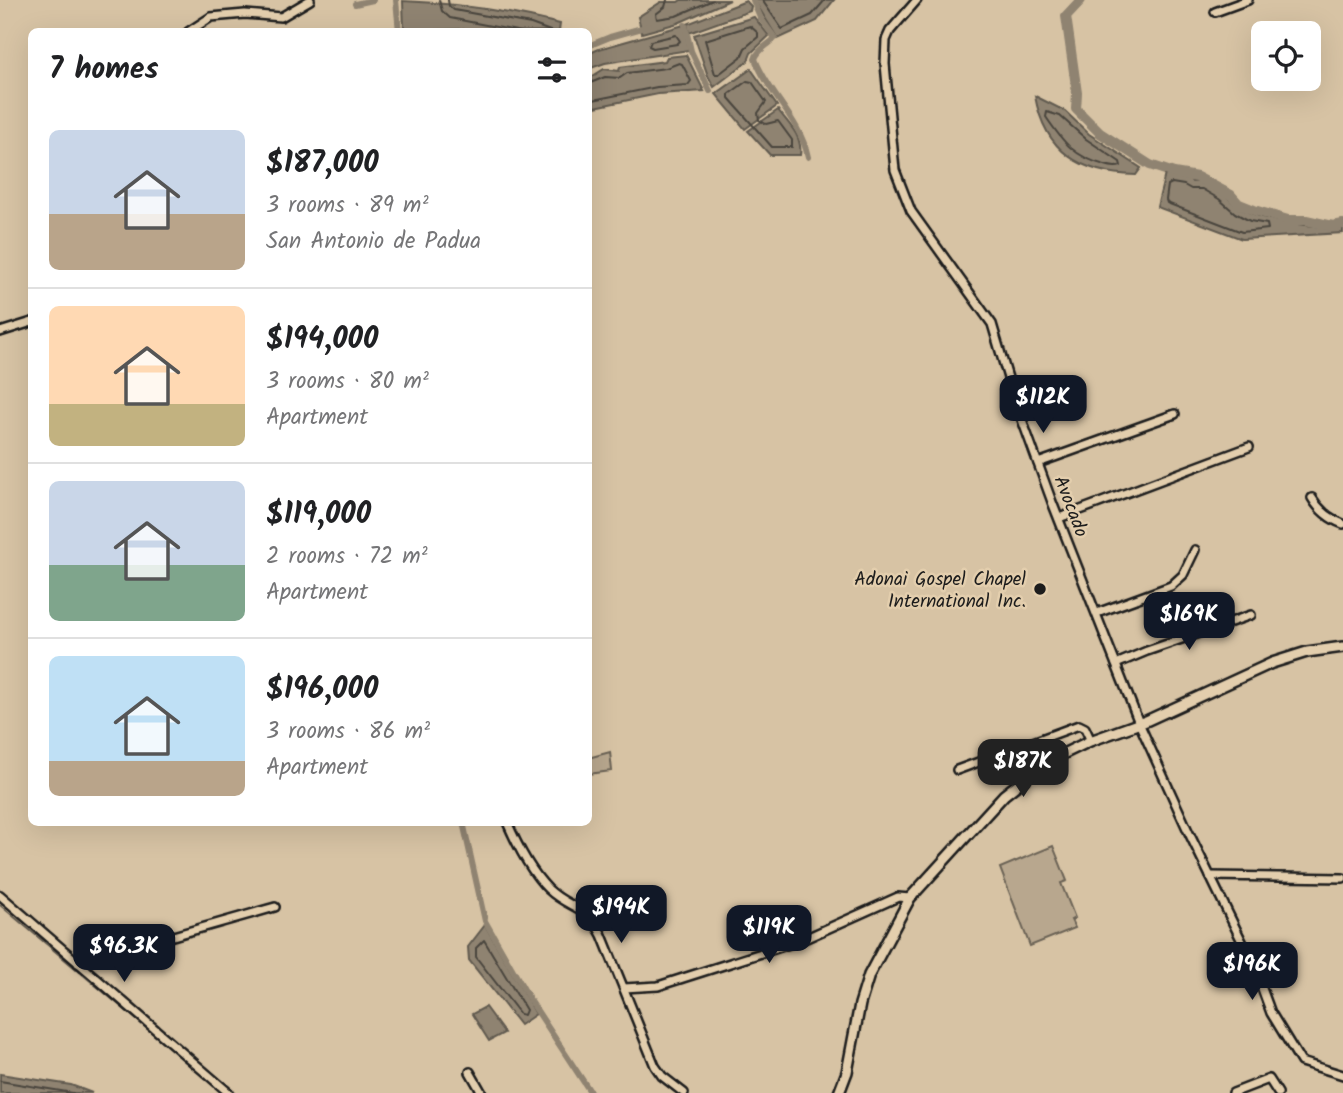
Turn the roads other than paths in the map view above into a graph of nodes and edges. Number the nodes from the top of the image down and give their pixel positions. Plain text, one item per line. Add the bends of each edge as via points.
1 (310, 0) edge
2 (917, 0) edge
3 (1248, 0) edge
4 (1215, 12) dead end
5 (194, 28) edge
6 (28, 323) edge
7 (0, 332) edge
8 (1175, 414) dead end
9 (1249, 447) dead end
10 (1038, 463) junction
11 (1312, 498) dead end
12 (1059, 518) junction
13 (1343, 524) edge
14 (1195, 550) dead end
15 (1097, 613) junction
16 (1251, 615) dead end
17 (1343, 647) edge
18 (1116, 664) junction
19 (1139, 723) junction
20 (1091, 741) junction
21 (957, 770) dead end
22 (508, 826) edge
23 (1210, 876) junction
24 (1343, 878) edge
25 (0, 895) edge
26 (910, 898) junction
27 (275, 907) dead end
28 (78, 963) junction
29 (624, 988) junction
30 (470, 1072) dead end
31 (1343, 1075) edge
32 (229, 1093) edge
33 (482, 1093) edge
34 (684, 1093) edge
35 (839, 1093) edge
36 (1233, 1093) edge
37 (1278, 1093) edge

1 - 5 street via 281,17 211,17
2 - 10 street, Avocado via 886,40 895,170 911,211 992,324
3 - 4 street
6 - 7 street
8 - 10 street
9 - 12 street
10 - 12 street, Avocado
11 - 13 street
12 - 15 street, Avocado
14 - 15 street via 1183,575 1171,586
15 - 18 street, Avocado
16 - 18 street
17 - 19 street via 1272,663
18 - 19 street, Avocado
19 - 20 street
19 - 23 street, Avocado
20 - 21 street via 1079,725
20 - 26 street via 1032,773 1004,795
22 - 29 street via 547,888 593,918
23 - 24 street
23 - 31 street, Avocado via 1271,1013 1299,1060
25 - 28 street
26 - 29 street via 898,897 802,940 658,986
26 - 35 street via 870,975
27 - 28 street
28 - 32 street
29 - 34 street via 655,1066
30 - 33 street
36 - 37 street via 1269,1079

